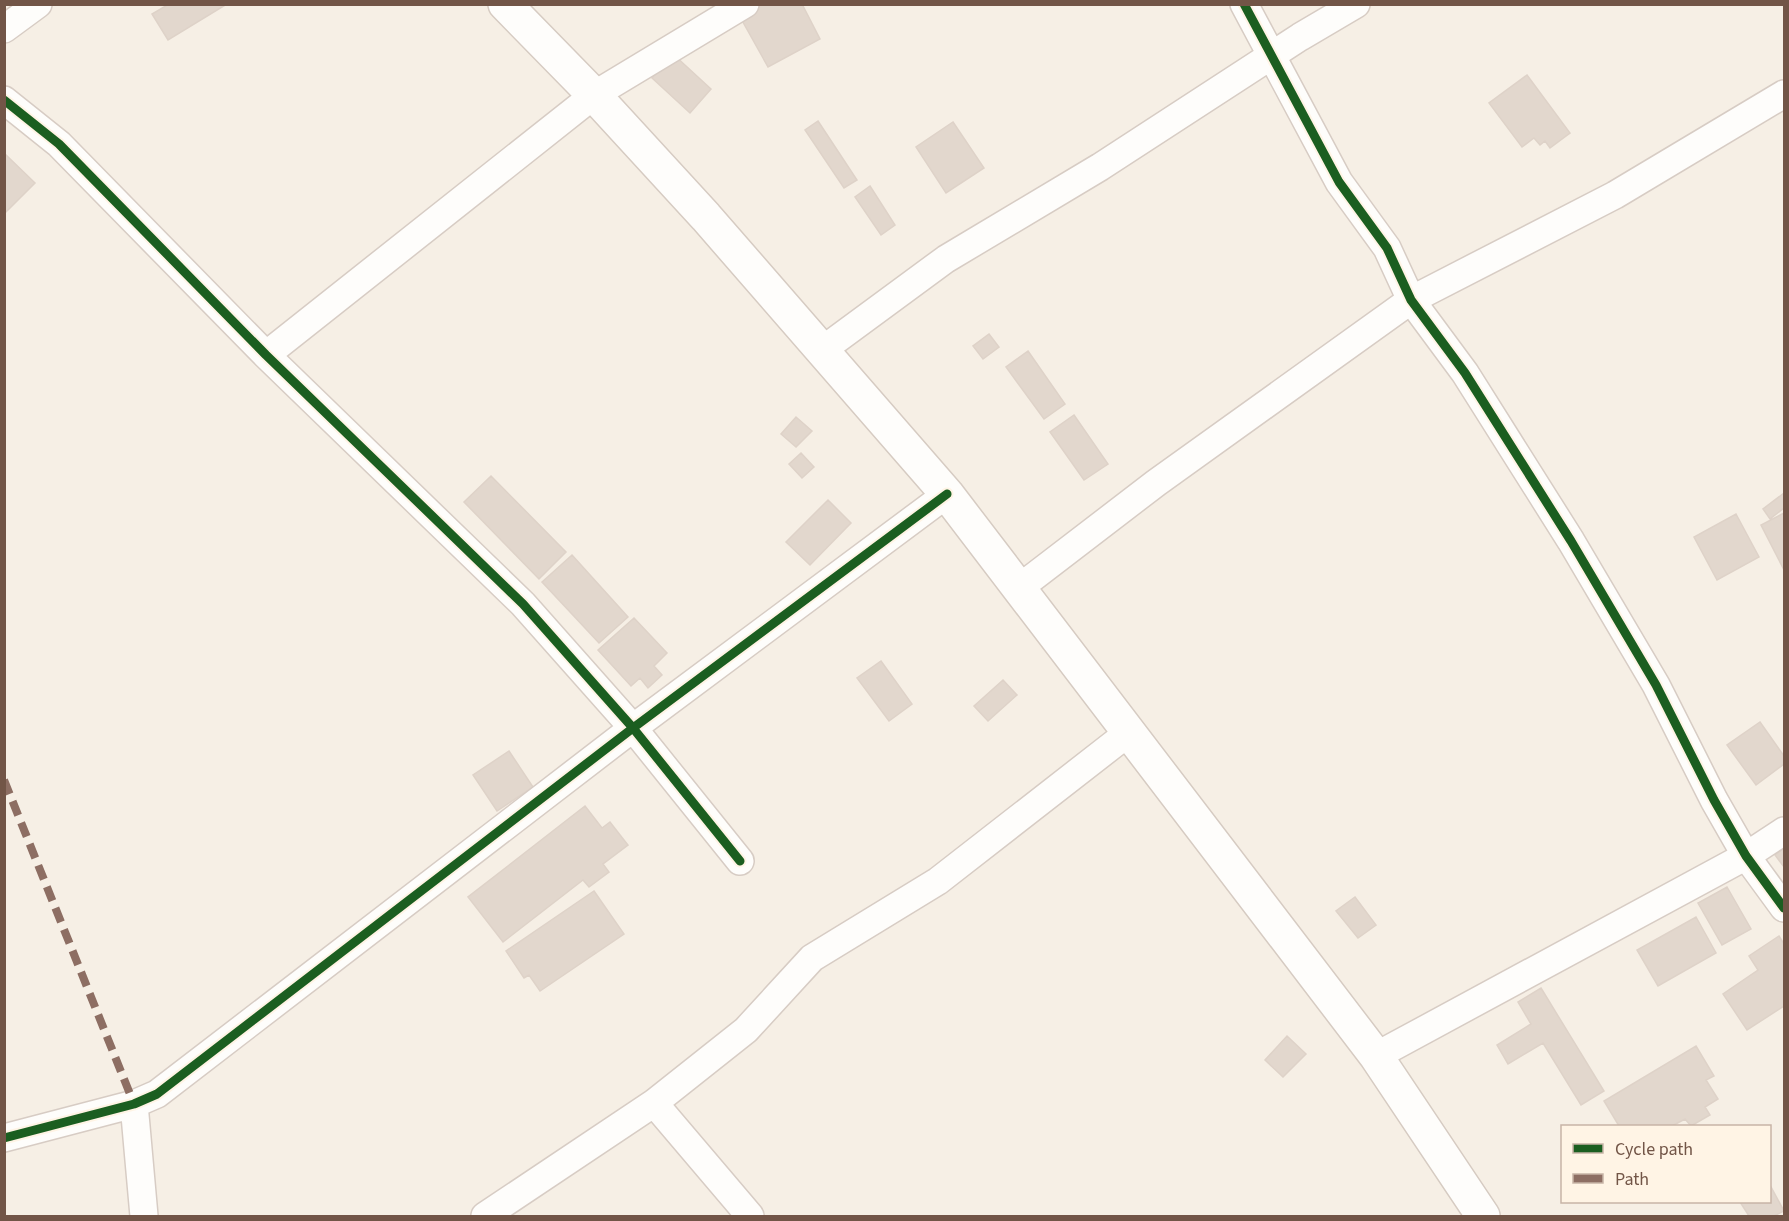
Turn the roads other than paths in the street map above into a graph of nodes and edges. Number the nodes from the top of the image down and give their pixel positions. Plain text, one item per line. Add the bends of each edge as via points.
1 (38, 4) edge
2 (505, 4) edge
3 (745, 4) edge
4 (1244, 4) edge
5 (1356, 4) edge
6 (4, 29) edge
7 (1272, 56) junction
8 (1785, 94) edge
9 (594, 95) junction
10 (4, 100) edge
11 (1412, 300) junction
12 (821, 351) junction
13 (266, 355) junction
14 (947, 494) junction
15 (1019, 588) junction
16 (633, 728) junction
17 (1128, 733) junction
18 (1785, 831) edge
19 (1746, 856) junction
20 (740, 861) dead end
21 (1785, 909) edge
22 (1376, 1056) junction
23 (654, 1103) junction
24 (134, 1104) junction
25 (4, 1138) edge
26 (144, 1216) edge
27 (485, 1216) edge
28 (750, 1216) edge
29 (1483, 1216) edge

1 - 6 street
2 - 9 main road
3 - 9 street
4 - 7 street
5 - 7 street
7 - 11 street via 1339,182 1387,248
7 - 12 street via 1100,167 945,259
8 - 11 street via 1615,195
9 - 12 main road
9 - 13 street
10 - 13 street via 59,144
11 - 15 street via 1156,483
11 - 19 street via 1465,373 1577,551 1656,685
12 - 14 main road
13 - 16 street via 523,604
14 - 15 main road
14 - 16 street
15 - 17 main road
16 - 20 street
16 - 24 street via 157,1094
17 - 22 main road
17 - 23 street via 938,881 812,958 746,1030
18 - 19 street
19 - 21 street
19 - 22 street
22 - 29 main road
23 - 27 street
23 - 28 street
24 - 25 street
24 - 26 street

